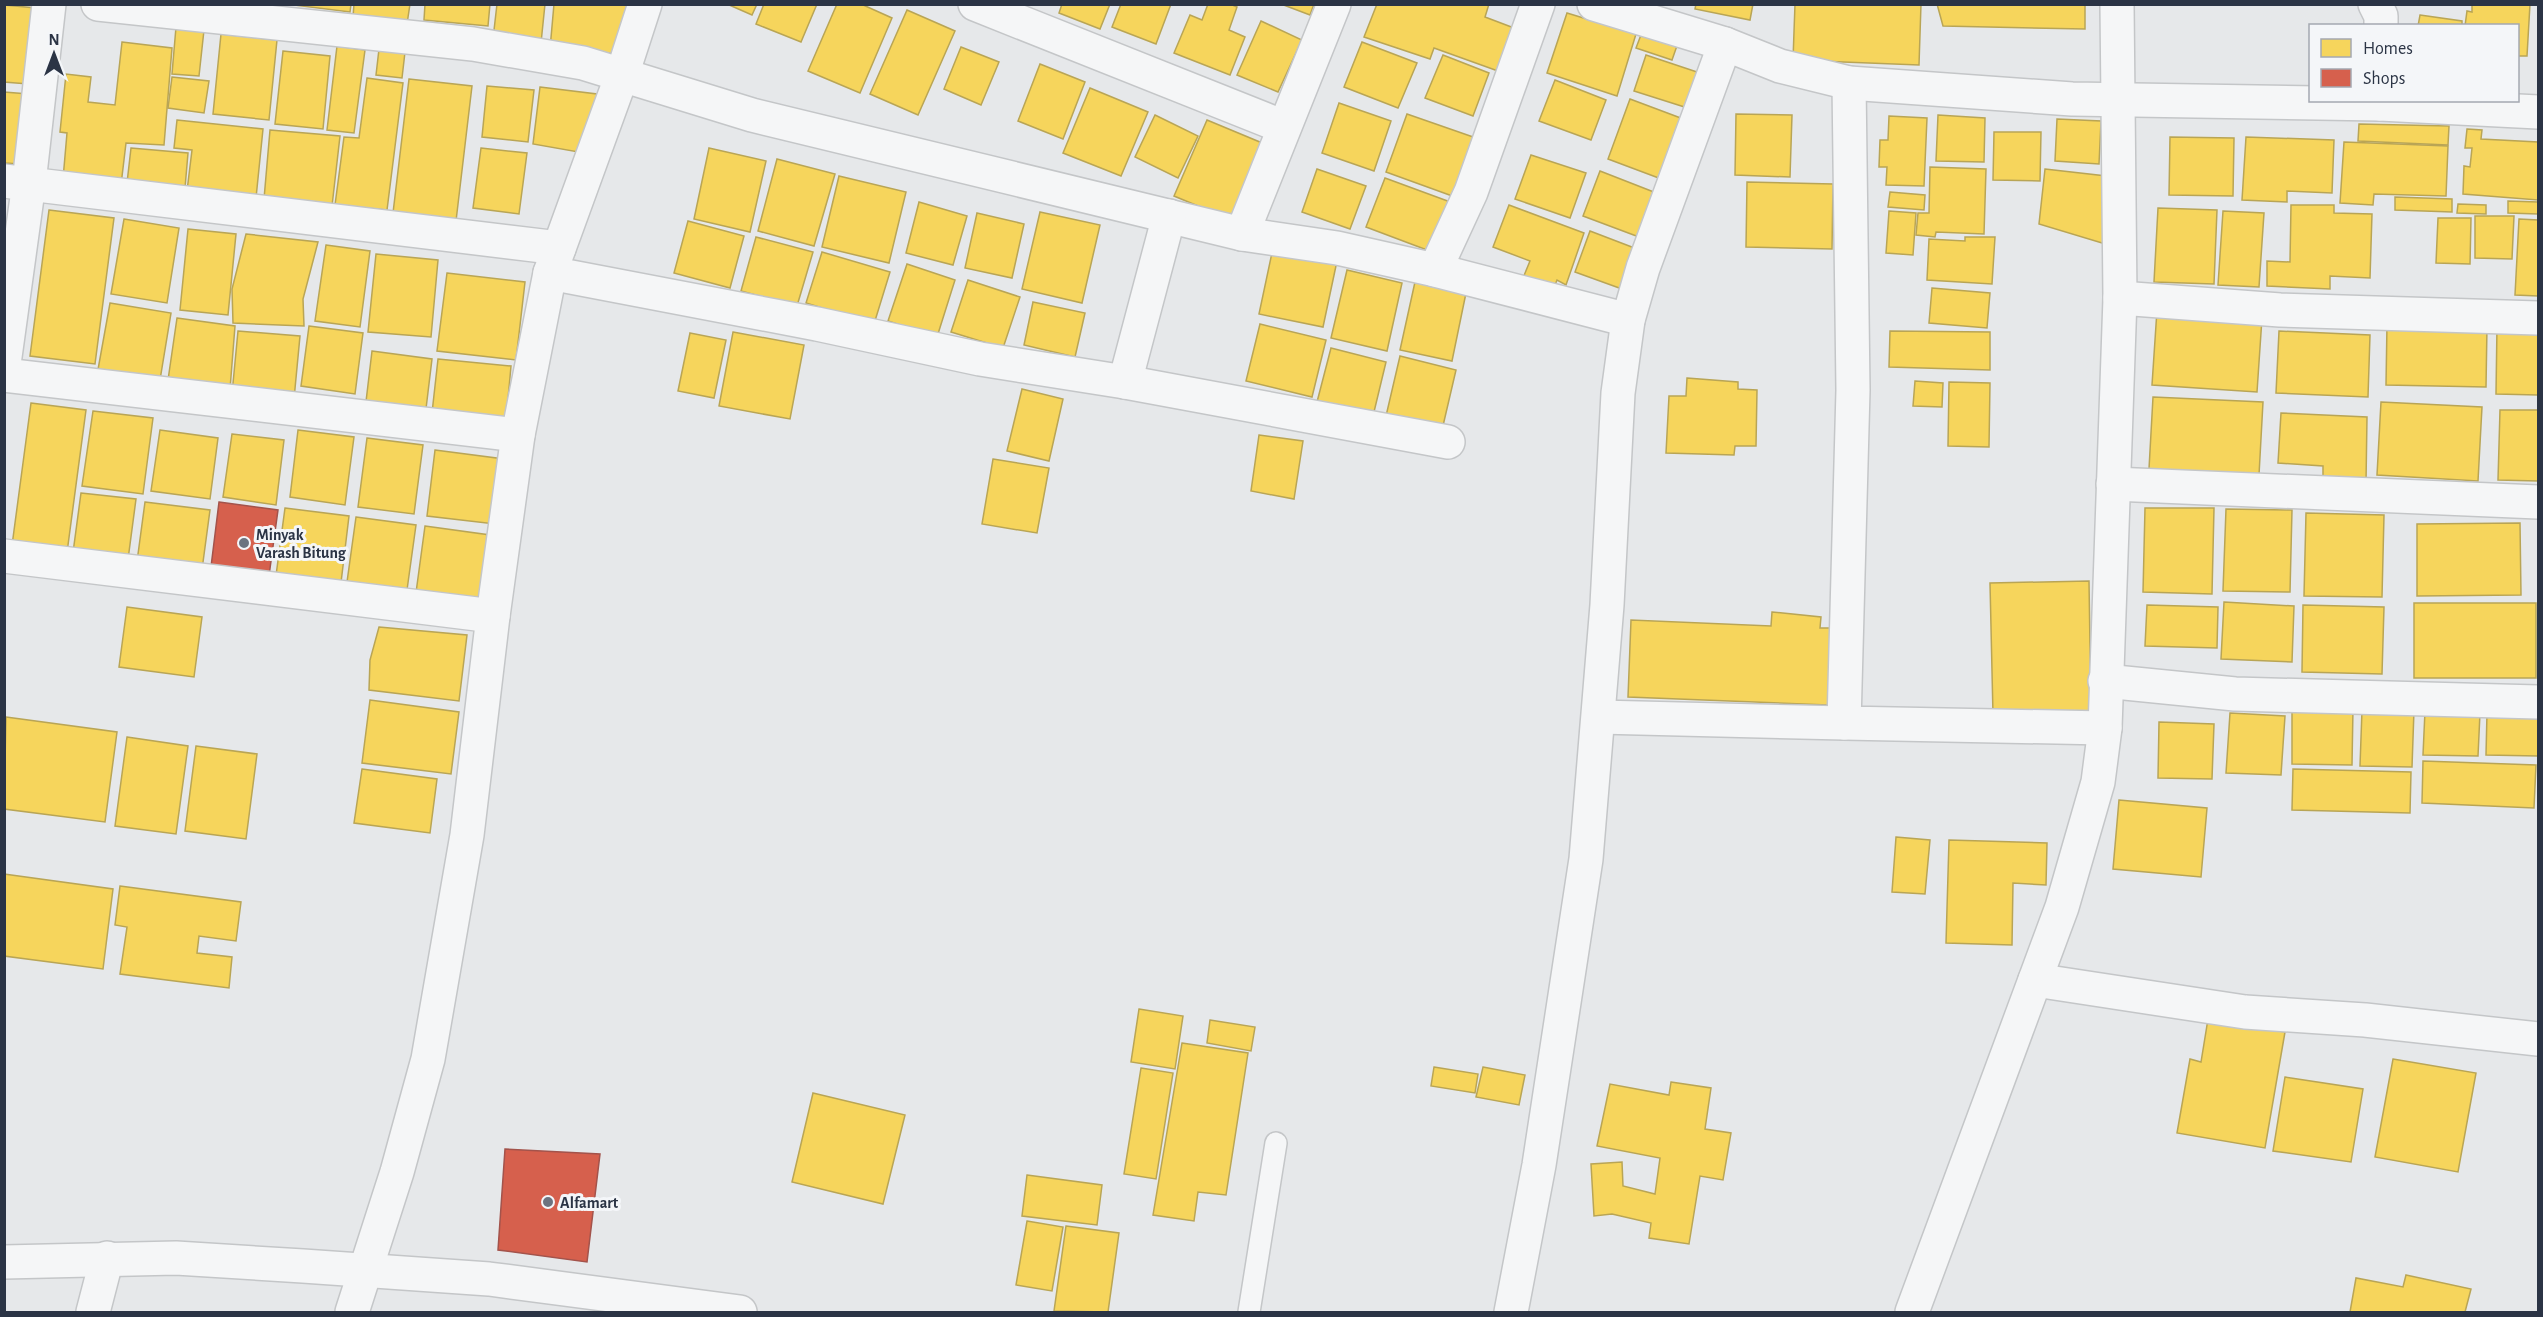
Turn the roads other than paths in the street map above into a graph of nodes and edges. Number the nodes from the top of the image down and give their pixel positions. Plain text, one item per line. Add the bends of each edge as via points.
1 (49, 4) edge
2 (98, 4) edge
3 (645, 4) edge
4 (975, 4) edge
5 (1334, 4) edge
6 (1538, 4) edge
7 (1594, 4) edge
8 (2117, 4) edge
9 (2375, 4) edge
10 (2381, 24) edge
11 (1725, 44) junction
12 (622, 75) junction
13 (1849, 83) junction
14 (2120, 99) junction
15 (2309, 101) edge
16 (2380, 102) edge
17 (2538, 112) edge
18 (1284, 127) junction
19 (17, 182) edge
20 (1169, 216) junction
21 (1242, 234) junction
22 (555, 260) junction
23 (1435, 270) junction
24 (2120, 298) junction
25 (2538, 318) edge
26 (1628, 320) junction
27 (4, 364) edge
28 (4, 375) edge
29 (1125, 382) junction
30 (518, 435) junction
31 (1448, 442) dead end
32 (2113, 484) junction
33 (2538, 502) edge
34 (4, 556) edge
35 (493, 616) junction
36 (2105, 681) junction
37 (2538, 702) edge
38 (1599, 717) junction
39 (1844, 723) junction
40 (2105, 728) junction
41 (2035, 980) junction
42 (2538, 1039) edge
43 (1276, 1143) dead end
44 (107, 1258) junction
45 (4, 1262) edge
46 (367, 1271) junction
47 (93, 1312) edge
48 (352, 1312) edge
49 (740, 1312) edge
50 (1249, 1312) edge
51 (1511, 1312) edge
52 (1912, 1312) edge

1 - 19 street
2 - 12 street via 473,44 583,63
3 - 12 street
4 - 18 street
5 - 18 street
6 - 23 street via 1471,192
7 - 11 street
8 - 14 street
9 - 10 street
11 - 13 street via 1780,66
11 - 26 street via 1643,268
12 - 20 street via 752,116
12 - 22 street
13 - 14 street
13 - 39 street via 1853,390
14 - 15 street
14 - 24 street
16 - 17 street
18 - 21 street
19 - 22 street
19 - 27 street
20 - 21 street
20 - 29 street
21 - 23 street via 1337,248
22 - 29 street via 980,359
22 - 30 street
23 - 26 street
24 - 25 street via 2280,310
24 - 32 street
26 - 38 street via 1618,393
28 - 30 street
29 - 31 street
30 - 35 street
32 - 33 street
32 - 36 street
34 - 35 street
35 - 46 street via 467,835 428,1059
36 - 37 street via 2235,694
36 - 40 street
38 - 39 street
38 - 51 street via 1586,859 1571,965
39 - 40 street
40 - 41 street via 2098,782 2083,839
41 - 42 street via 2245,1012 2365,1020
41 - 52 street
43 - 50 lane
44 - 45 street
44 - 46 street via 176,1258
44 - 47 street
46 - 48 street
46 - 49 street via 489,1279

